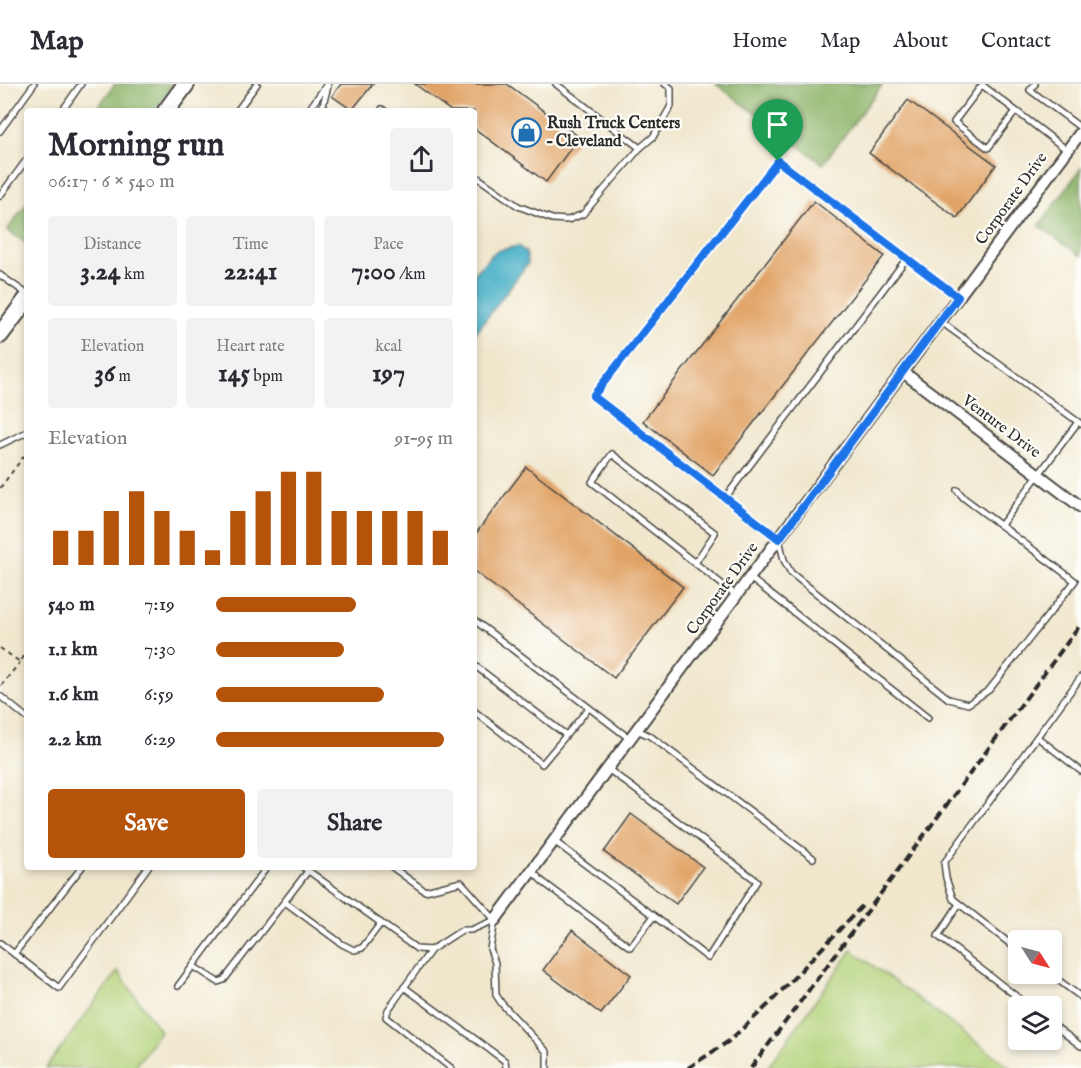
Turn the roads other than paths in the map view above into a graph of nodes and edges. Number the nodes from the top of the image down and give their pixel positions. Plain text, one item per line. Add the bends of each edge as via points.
1 (34, 84) edge
2 (81, 84) edge
3 (186, 84) edge
4 (257, 84) edge
5 (328, 84) edge
6 (556, 84) edge
7 (665, 84) edge
8 (1035, 84) edge
9 (323, 105) dead end
10 (64, 108) edge
11 (168, 108) edge
12 (239, 108) edge
13 (310, 108) edge
14 (1016, 111) junction
15 (1081, 130) edge
16 (0, 131) edge
17 (640, 148) junction
18 (1067, 150) junction
19 (24, 163) edge
20 (477, 177) edge
21 (0, 196) edge
22 (907, 258) junction
23 (0, 275) edge
24 (24, 292) edge
25 (958, 297) junction
26 (24, 303) edge
27 (940, 321) junction
28 (0, 335) edge
29 (903, 372) junction
30 (1080, 423) edge
31 (24, 433) edge
32 (0, 445) edge
33 (1038, 474) junction
34 (957, 490) dead end
35 (725, 498) junction
36 (1081, 507) edge
37 (1001, 525) junction
38 (779, 539) junction
39 (695, 563) junction
40 (750, 578) junction
41 (737, 596) junction
42 (477, 622) edge
43 (477, 667) edge
44 (1081, 677) edge
45 (0, 696) edge
46 (589, 708) junction
47 (477, 713) edge
48 (24, 716) edge
49 (928, 718) dead end
50 (634, 734) junction
51 (567, 735) junction
52 (1037, 737) junction
53 (607, 769) junction
54 (1081, 771) edge
55 (554, 841) junction
56 (813, 858) dead end
57 (80, 870) edge
58 (146, 870) edge
59 (265, 870) edge
60 (396, 870) edge
61 (308, 871) joint
62 (532, 871) junction
63 (285, 902) junction
64 (959, 904) junction
65 (654, 916) junction
66 (495, 920) junction
67 (381, 923) junction
68 (1008, 942) edge
69 (0, 943) edge
70 (432, 950) junction
71 (14, 954) junction
72 (193, 966) junction
73 (1062, 983) edge
74 (178, 986) dead end
75 (404, 987) junction
76 (1016, 996) edge
77 (1081, 998) edge
78 (1062, 1031) edge
79 (1081, 1046) edge
80 (451, 1068) edge
81 (506, 1068) edge
82 (548, 1068) edge

1 - 16 lane
2 - 10 lane
3 - 11 main road
4 - 12 lane
5 - 9 lane
5 - 13 lane
6 - 17 lane
7 - 17 lane via 671,88 671,106 652,137
8 - 15 lane via 1030,90
14 - 14 lane via 982,85 954,122 988,148
14 - 18 lane
15 - 18 street, Corporate Drive
17 - 20 lane via 583,214 568,220 552,219 518,206
18 - 25 street, Corporate Drive
19 - 21 lane
22 - 25 lane
22 - 35 lane
22 - 35 lane via 778,161 593,396
23 - 24 lane
25 - 27 street, Corporate Drive
26 - 28 main road
27 - 29 street, Corporate Drive
27 - 30 lane
29 - 33 street, Venture Drive
29 - 38 street, Corporate Drive
30 - 33 lane
31 - 32 lane
33 - 36 street, Venture Drive
33 - 37 lane
34 - 37 lane
35 - 38 lane
37 - 38 lane via 1075,581 989,690 968,704 949,699 791,573 783,560
38 - 40 street, Corporate Drive
39 - 39 lane via 592,482 612,454 715,533
39 - 41 lane
40 - 41 street, Corporate Drive
40 - 49 lane
41 - 50 street, Corporate Drive
42 - 46 lane
43 - 51 lane
44 - 52 lane
45 - 48 lane
46 - 50 lane
46 - 51 lane
47 - 51 lane via 542,764
50 - 53 street, Corporate Drive
50 - 56 lane via 650,736
52 - 54 lane
52 - 64 lane via 944,863 953,899
53 - 55 street, Corporate Drive
53 - 65 lane via 758,881 708,958
55 - 62 street, Corporate Drive
55 - 65 lane
57 - 71 lane
58 - 71 lane via 59,988
59 - 72 lane
60 - 66 lane via 425,891 460,882
61 - 63 lane
61 - 67 lane
62 - 65 lane via 630,946
62 - 66 street, Corporate Drive
63 - 67 lane via 354,950 362,948
63 - 72 lane via 224,980 218,981
64 - 68 lane
64 - 76 lane via 938,936
66 - 70 lane via 462,930
66 - 82 lane via 490,950 495,963 496,995 547,1052
67 - 70 lane via 417,949
69 - 71 lane
70 - 75 lane
72 - 74 lane
73 - 77 lane
75 - 80 lane via 386,1017
75 - 81 lane via 505,1061
78 - 79 lane

